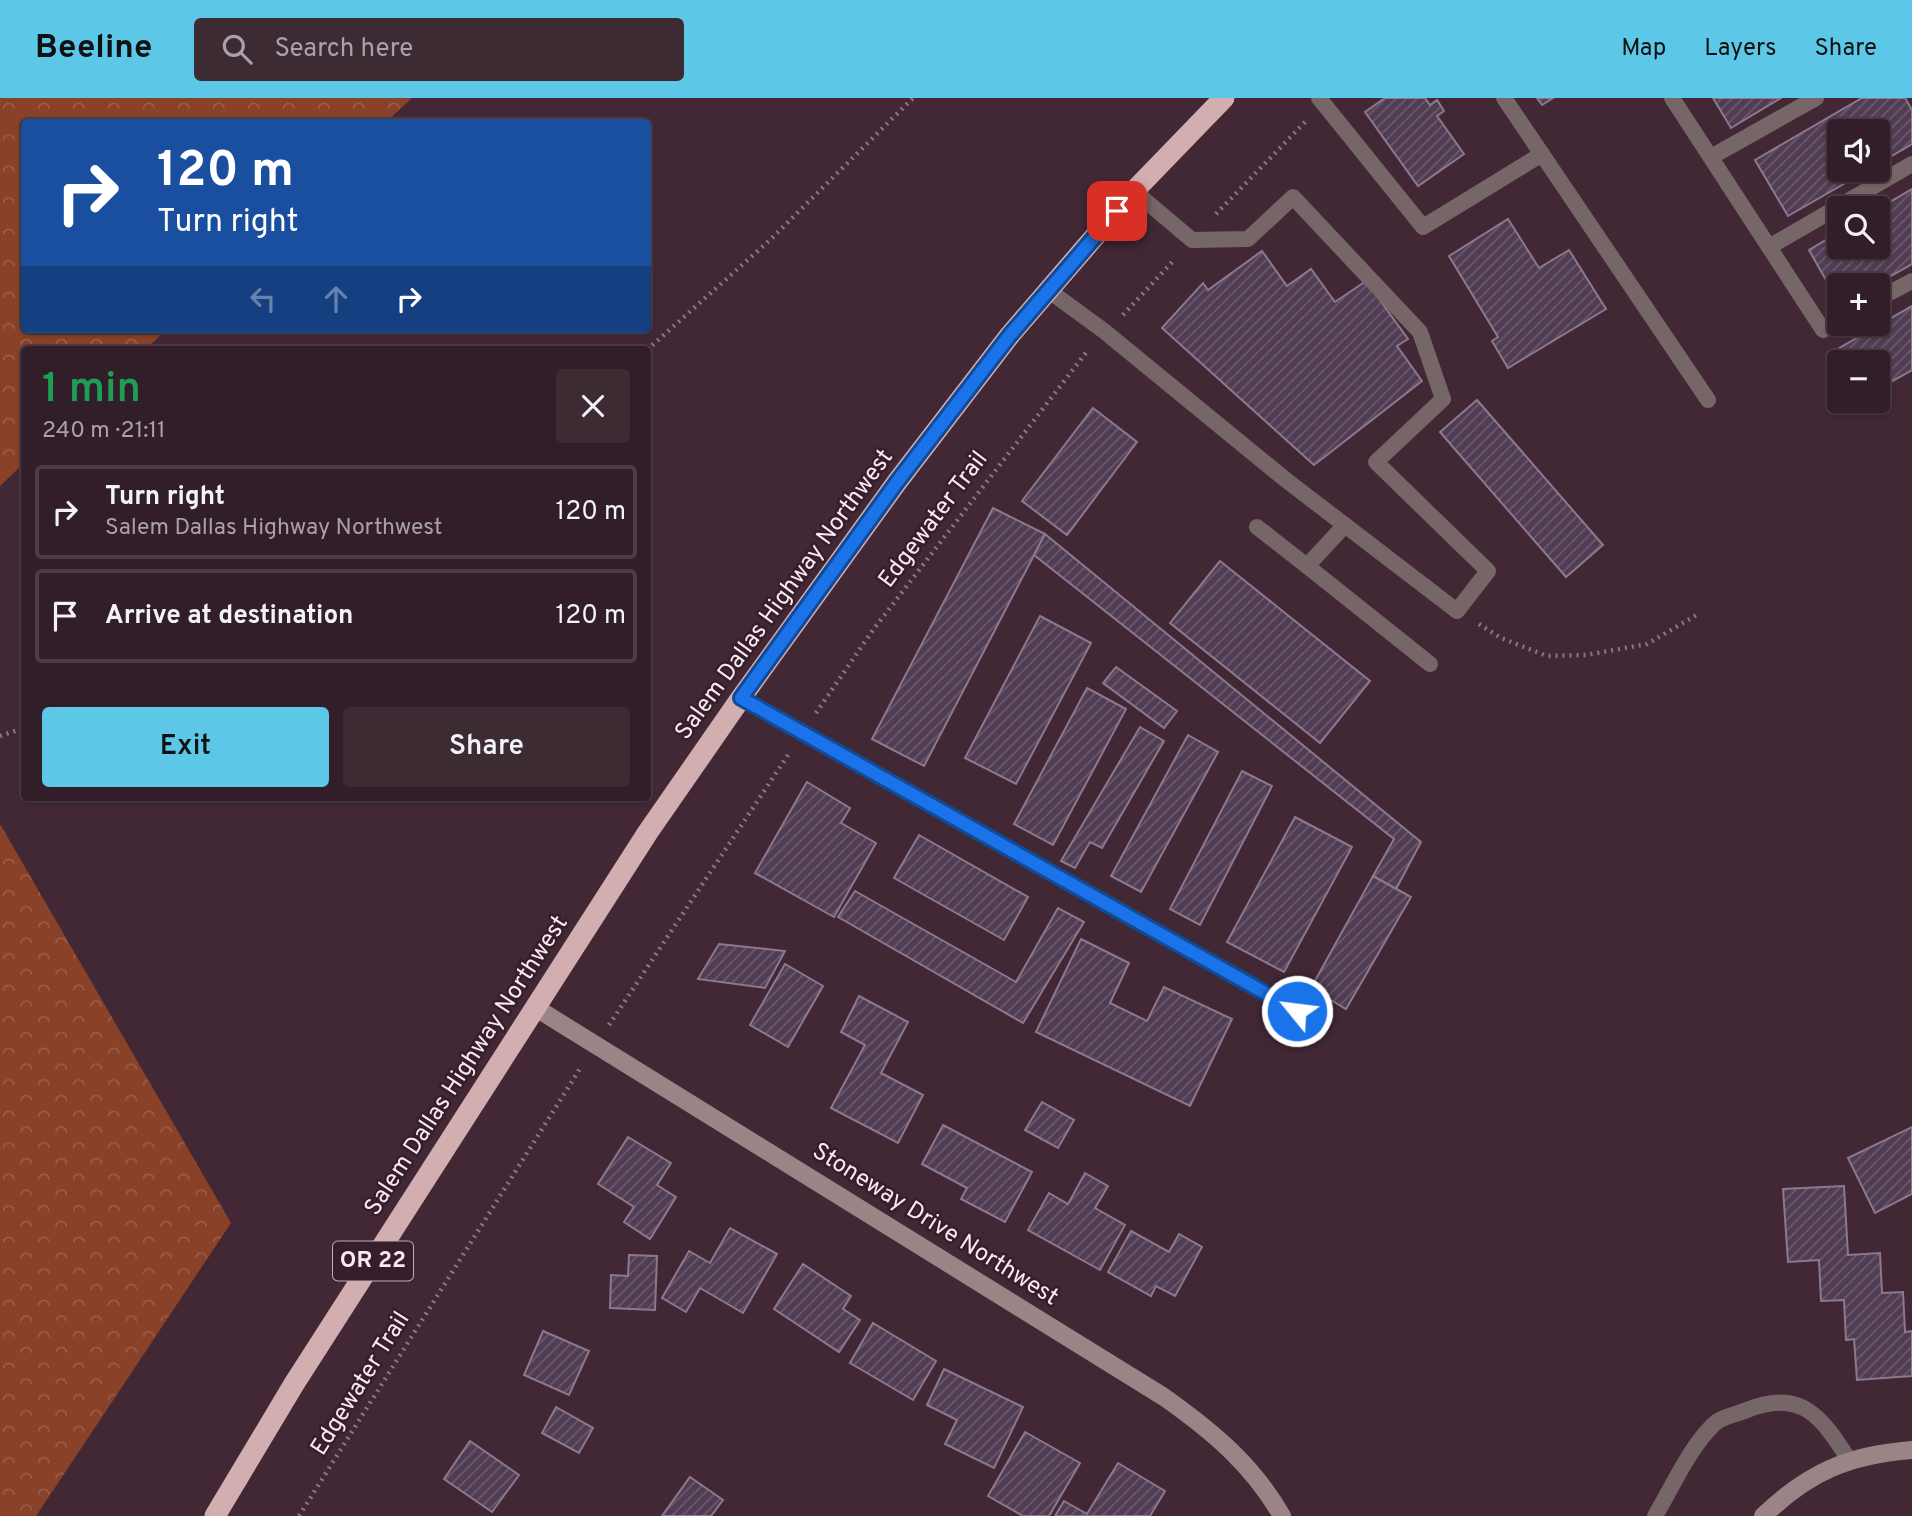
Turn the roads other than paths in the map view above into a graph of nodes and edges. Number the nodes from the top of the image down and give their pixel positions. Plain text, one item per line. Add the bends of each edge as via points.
1 (1224, 98) edge
2 (1504, 98) edge
3 (1672, 98) edge
4 (1816, 98) edge
5 (1322, 101) edge
6 (1542, 154) junction
7 (1711, 158) junction
8 (1912, 164) edge
9 (1134, 191) junction
10 (1769, 247) junction
11 (1912, 281) edge
12 (1048, 290) junction
13 (1890, 293) edge
14 (1827, 328) edge
15 (1709, 400) dead end
16 (1345, 525) junction
17 (1257, 527) dead end
18 (1307, 566) junction
19 (1430, 664) dead end
20 (741, 698) junction
21 (536, 1008) junction
22 (1297, 1011) dead end
23 (1912, 1450) edge
24 (1849, 1460) junction
25 (215, 1516) edge
26 (1282, 1516) edge
27 (1656, 1516) edge
28 (1763, 1516) edge

1 - 9 highway, Salem Dallas Highway Northwest / OR 22
2 - 6 lane
3 - 7 lane
4 - 7 lane
5 - 6 lane via 1423,227
6 - 15 lane
7 - 10 lane
8 - 10 lane
9 - 12 highway, Salem Dallas Highway Northwest / OR 22
9 - 16 lane via 1192,240 1248,239 1293,197 1420,332 1443,399 1376,462 1488,571 1457,611
10 - 14 lane via 1823,330
11 - 13 lane
12 - 16 lane
12 - 20 highway, Salem Dallas Highway Northwest / OR 22 via 897,482
16 - 18 lane
17 - 18 lane
18 - 19 lane
20 - 21 highway, Salem Dallas Highway Northwest / OR 22 via 648,832
20 - 22 lane
21 - 25 highway, Salem Dallas Highway Northwest / OR 22 via 294,1384
21 - 26 street, Stoneway Drive Northwest via 1164,1397 1214,1432 1246,1463
23 - 24 street
24 - 27 lane via 1813,1415 1789,1401 1768,1401 1714,1423
24 - 28 street via 1790,1490

